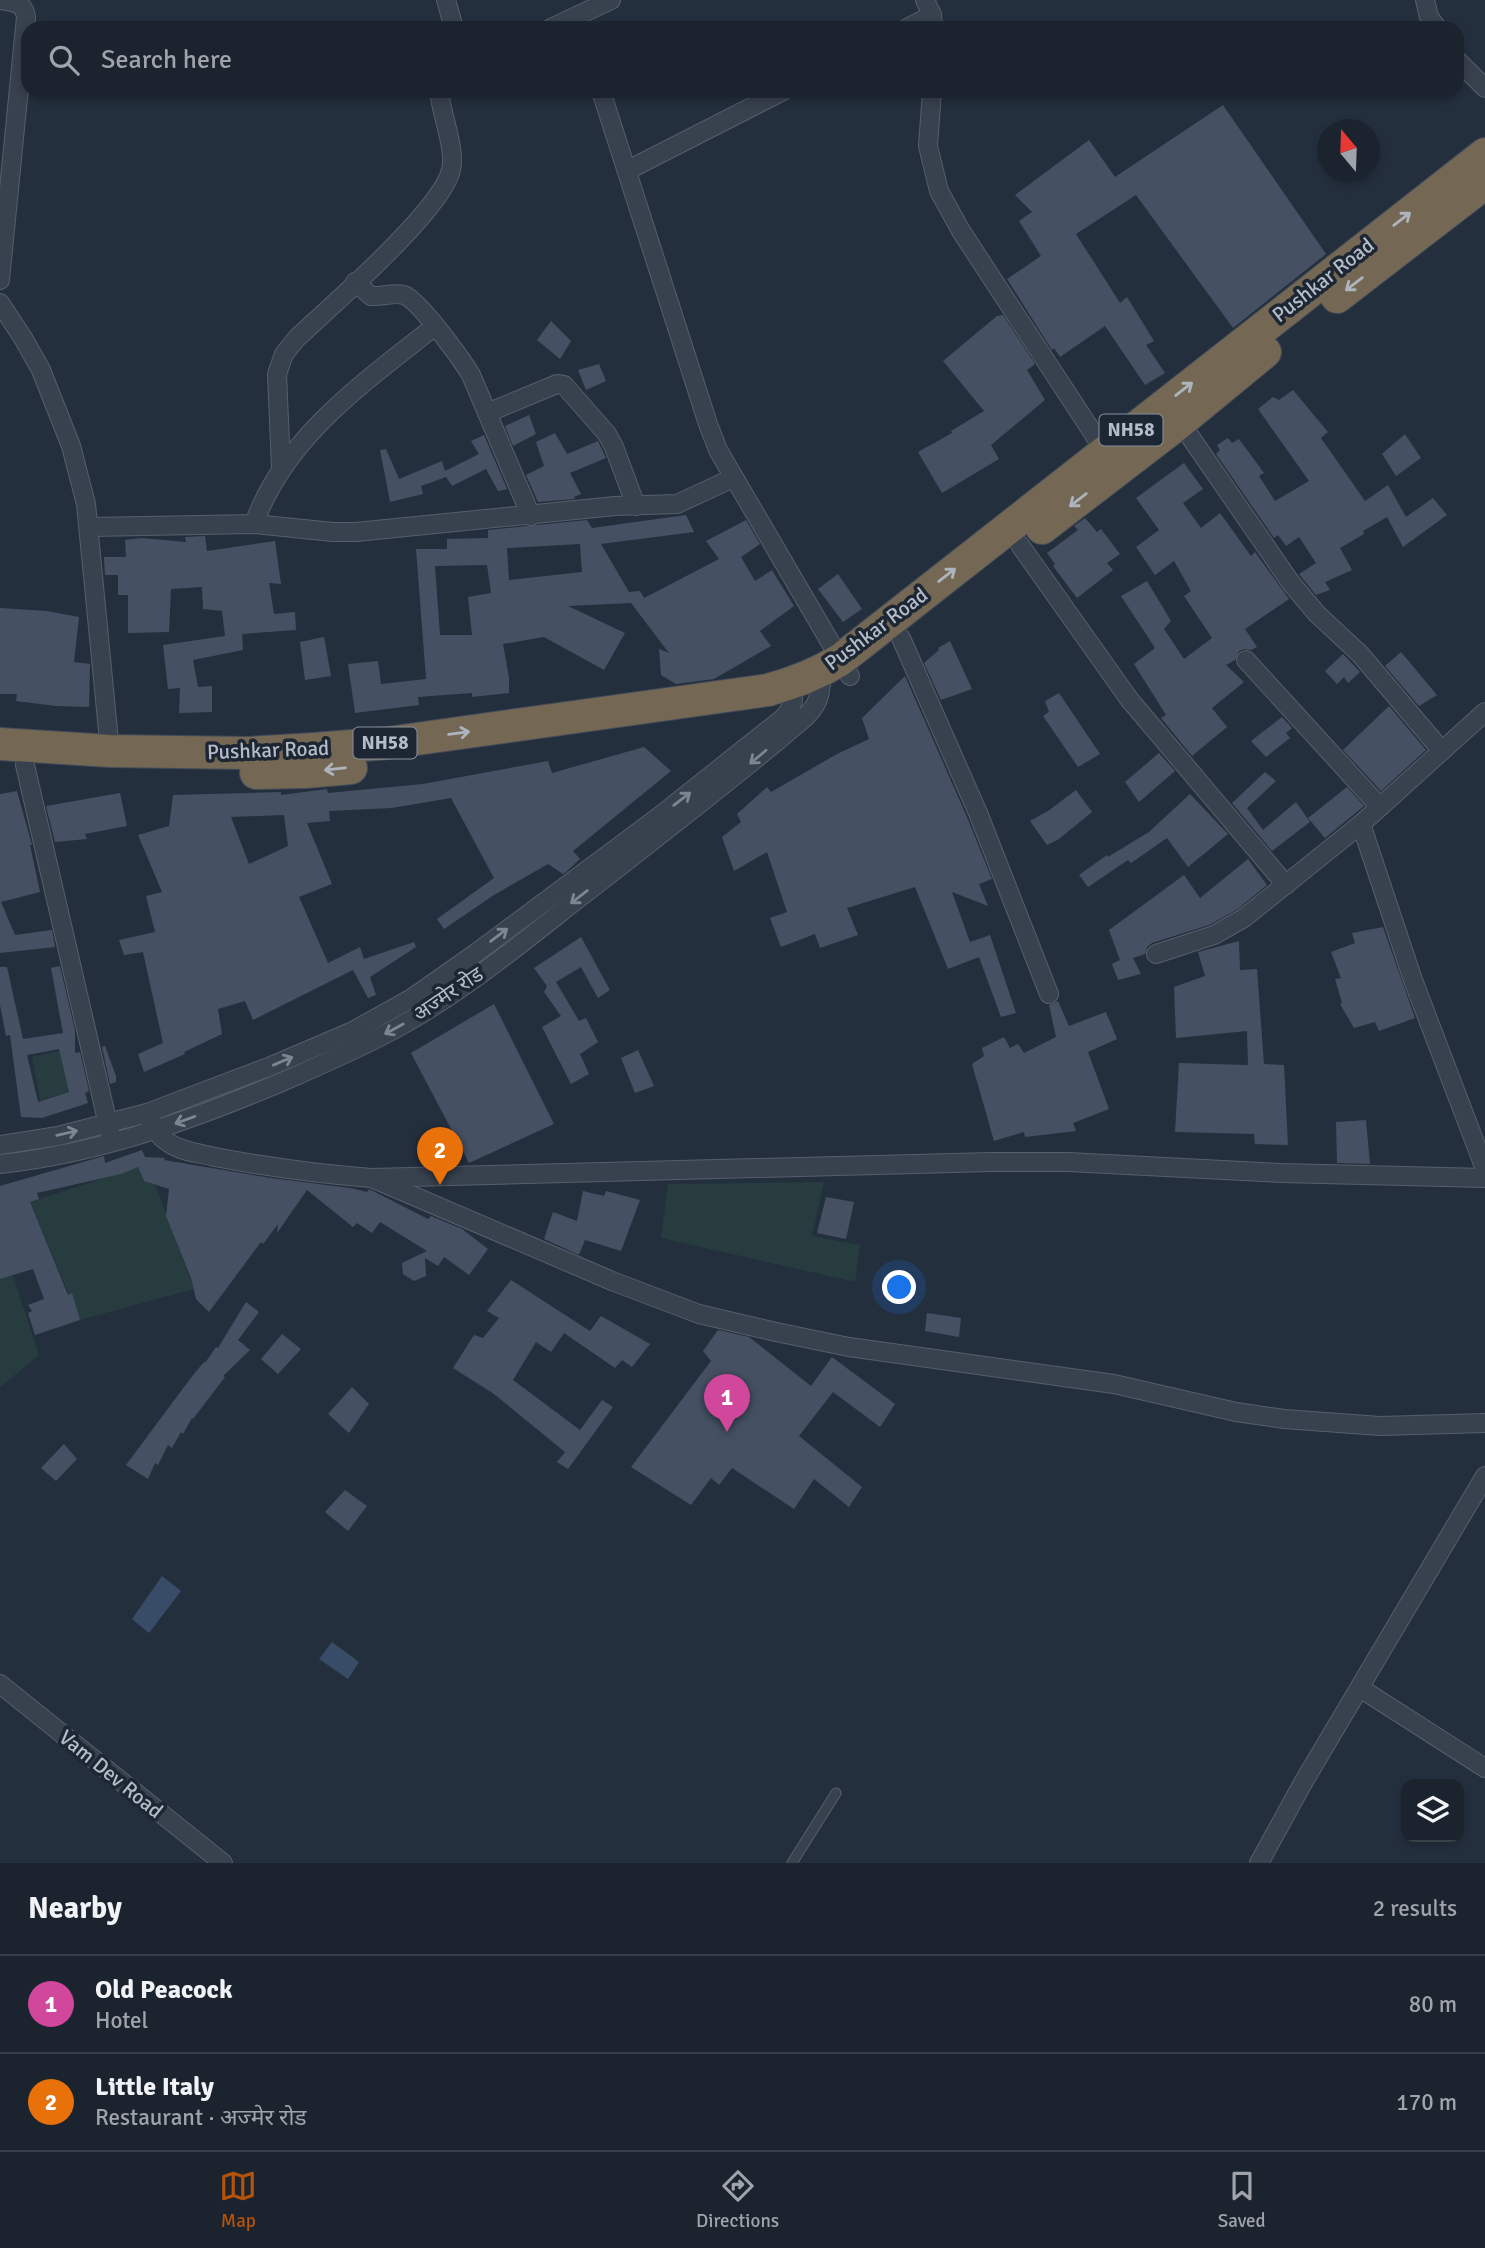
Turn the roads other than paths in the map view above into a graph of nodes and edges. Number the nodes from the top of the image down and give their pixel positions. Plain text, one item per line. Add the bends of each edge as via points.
1 (0, 0) edge
2 (446, 0) edge
3 (611, 0) edge
4 (1425, 0) edge
5 (26, 21) edge
6 (452, 21) edge
7 (581, 21) edge
8 (1432, 21) edge
9 (21, 62) edge
10 (1464, 67) edge
11 (1485, 88) edge
12 (439, 98) edge
13 (603, 98) edge
14 (769, 98) edge
15 (931, 98) edge
16 (1485, 154) edge
17 (628, 170) junction
18 (1485, 183) edge
19 (3, 224) edge
20 (0, 279) edge
21 (355, 282) junction
22 (0, 303) edge
23 (435, 326) junction
24 (487, 413) junction
25 (1180, 422) junction
26 (1111, 460) junction
27 (281, 467) junction
28 (733, 478) junction
29 (636, 506) junction
30 (531, 516) junction
31 (254, 524) junction
32 (90, 527) junction
33 (1020, 545) junction
34 (901, 638) junction
35 (1246, 660) dead end
36 (820, 680) junction
37 (1485, 712) edge
38 (0, 744) edge
39 (110, 751) junction
40 (1442, 751) junction
41 (13, 764) edge
42 (1380, 807) junction
43 (1361, 824) junction
44 (1286, 885) junction
45 (1156, 954) dead end
46 (1049, 994) dead end
47 (416, 1006) junction
48 (147, 1113) junction
49 (109, 1124) junction
50 (155, 1130) junction
51 (111, 1142) junction
52 (0, 1145) edge
53 (0, 1164) edge
54 (1485, 1169) edge
55 (371, 1178) junction
56 (1485, 1178) edge
57 (1485, 1423) edge
58 (1485, 1476) edge
59 (0, 1684) edge
60 (1360, 1688) junction
61 (1485, 1768) edge
62 (836, 1793) dead end
63 (223, 1863) edge
64 (792, 1863) edge
65 (1259, 1863) edge

1 - 5 street via 20,4
2 - 6 street
3 - 7 street
4 - 8 street
9 - 19 street
10 - 11 street
12 - 21 street via 452,152 451,170 442,190
13 - 17 street
14 - 17 street
15 - 26 street via 928,146 939,191 961,232
26 -> 16 highway, Pushkar Road / NH58
17 - 28 street via 708,425
18 -> 25 highway, Pushkar Road / NH58
19 - 20 street
21 - 23 street via 371,296 405,295
21 - 27 street via 284,354 277,374
22 - 32 street via 41,370 71,446
23 - 24 street via 463,362
23 - 27 street via 346,398
24 - 29 street via 564,385 614,447
24 - 30 street
25 - 26 highway, Pushkar Road / NH58
25 - 40 street via 1291,583 1360,654
26 -> 33 highway, Pushkar Road / NH58
36 -> 26 highway, Pushkar Road / NH58
27 - 31 street via 263,496
28 - 29 street via 677,504
28 - 36 street
29 - 30 street
30 - 31 street via 356,532
31 - 32 street
32 - 39 street
33 - 34 highway, Pushkar Road / NH58
33 - 44 street via 1129,699
34 - 36 highway, Pushkar Road / NH58
34 - 46 street via 978,813
35 - 42 street
39 -> 36 highway, Pushkar Road / NH58 via 247,753 388,743
36 -> 41 highway, Pushkar Road / NH58 via 660,726 305,772 211,774
47 -> 36 street, अज्मेर रोड via 783,718
36 -> 47 street, अज्मेर रोड via 818,702 752,762 482,972
37 - 40 street
38 - 39 highway, Pushkar Road / NH58
40 - 42 street
41 - 49 street
42 - 43 street
43 - 44 street
43 - 54 street via 1413,980
44 - 45 street via 1230,928
48 -> 47 street, अज्मेर रोड
47 -> 50 street, अज्मेर रोड via 351,1051
48 - 49 street, अज्मेर रोड
48 - 50 street
49 - 51 street
52 -> 49 street, अज्मेर रोड
50 - 51 street, अज्मेर रोड
50 - 55 street via 179,1149 248,1164
51 - 53 street, अज्मेर रोड
55 - 56 street via 1068,1162
55 - 57 street via 687,1310 776,1332 849,1347 1114,1384 1284,1419 1380,1426
58 - 60 street
59 - 63 street, Vam Dev Road
60 - 61 street
60 - 65 street
62 - 64 lane

